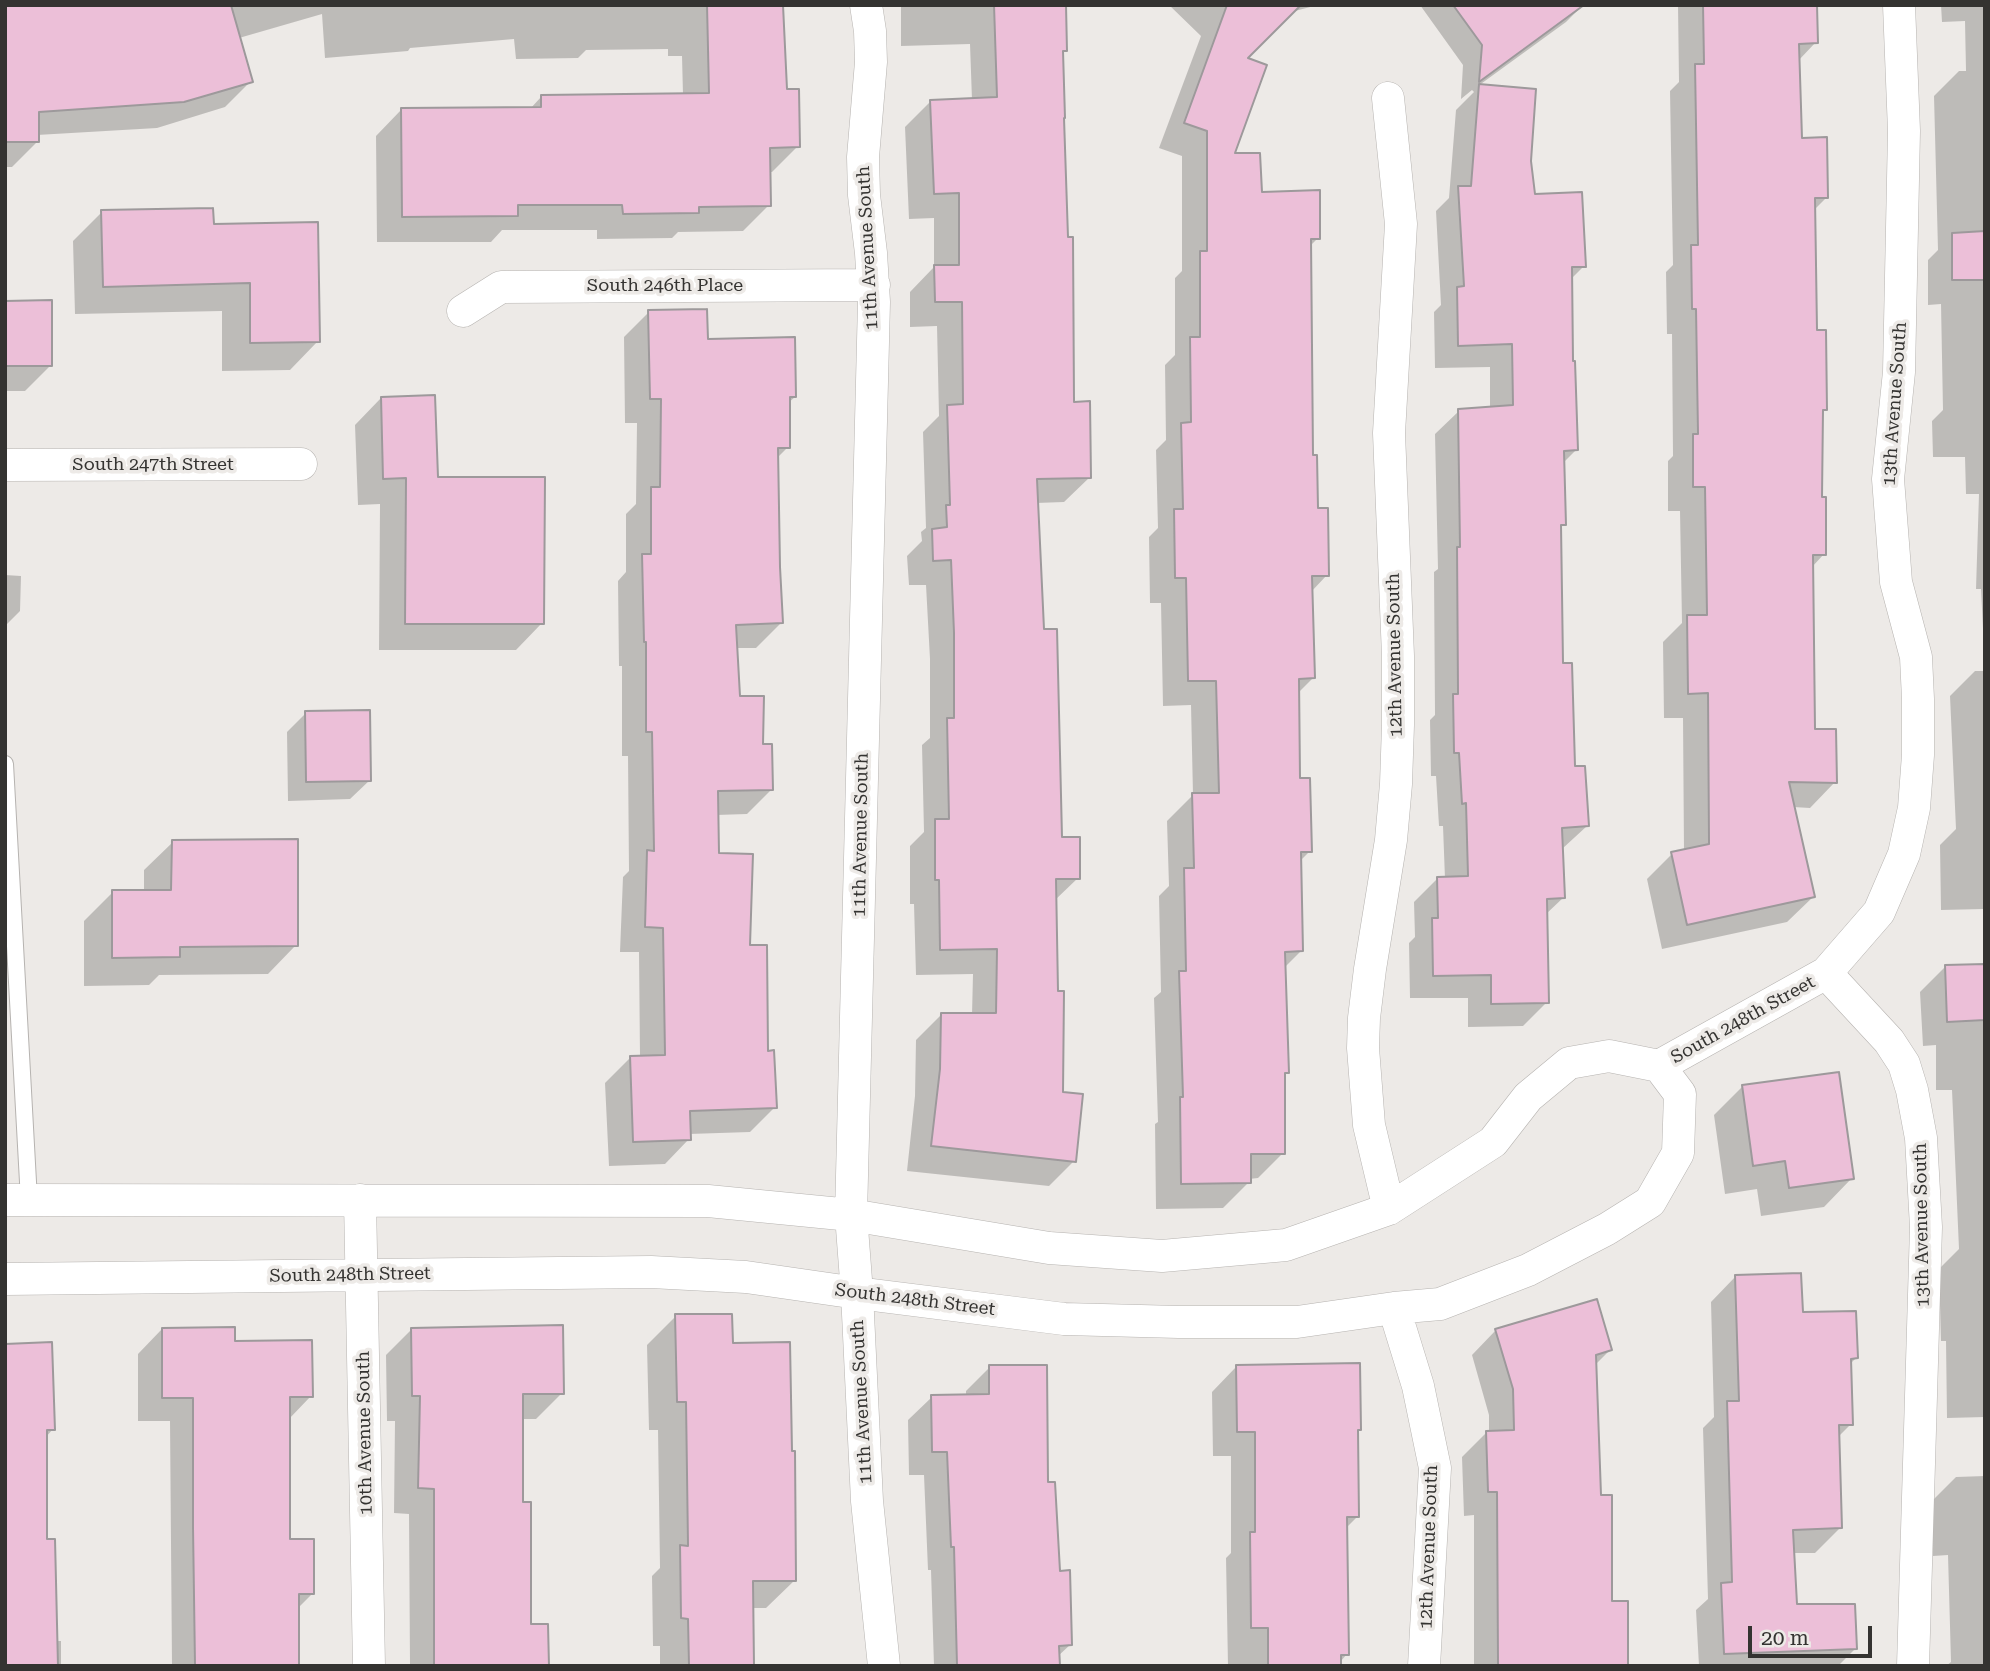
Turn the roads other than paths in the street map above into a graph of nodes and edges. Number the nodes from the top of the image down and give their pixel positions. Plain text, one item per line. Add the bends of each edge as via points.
1 (866, 5) edge
2 (1899, 5) edge
3 (1388, 97) dead end
4 (874, 285) junction
5 (463, 311) dead end
6 (301, 464) dead end
7 (5, 465) edge
8 (5, 764) edge
9 (1826, 974) junction
10 (1659, 1066) junction
11 (17, 1200) edge
12 (360, 1200) junction
13 (1389, 1209) junction
14 (851, 1215) junction
15 (362, 1275) junction
16 (5, 1279) edge
17 (857, 1293) junction
18 (1394, 1308) junction
19 (369, 1666) edge
20 (884, 1666) edge
21 (1424, 1666) edge
22 (1913, 1666) edge

1 - 4 street, 11th Avenue South via 871,62 864,195
2 - 9 street, 13th Avenue South via 1904,131 1900,358 1888,479 1896,582 1916,657 1919,755 1904,854 1879,912
3 - 13 street, 12th Avenue South via 1401,224 1389,433 1398,724 1391,840 1370,969 1363,1048 1369,1125
4 - 5 street, South 246th Place via 501,287
4 - 14 street, 11th Avenue South
6 - 7 street, South 247th Street
8 - 11 lane
9 - 10 street, South 248th Street
9 - 22 street, 13th Avenue South via 1889,1041 1903,1063 1921,1138 1926,1227
10 - 13 street, South 248th Street via 1609,1056 1569,1063 1528,1097 1493,1142
10 - 18 street, South 248th Street via 1680,1094 1678,1153 1650,1202 1528,1270 1440,1304
11 - 12 street, South 248th Street
12 - 14 street, South 248th Street via 709,1201
12 - 15 street, 10th Avenue South
13 - 14 street, South 248th Street via 1286,1245 1162,1256 1049,1248
14 - 17 street, 11th Avenue South
15 - 16 street, South 248th Street
15 - 17 street, South 248th Street via 651,1272 746,1277
15 - 19 street, 10th Avenue South
17 - 18 street, South 248th Street via 1064,1319 1297,1322
17 - 20 street, 11th Avenue South via 867,1502
18 - 21 street, 12th Avenue South via 1418,1386 1435,1468

